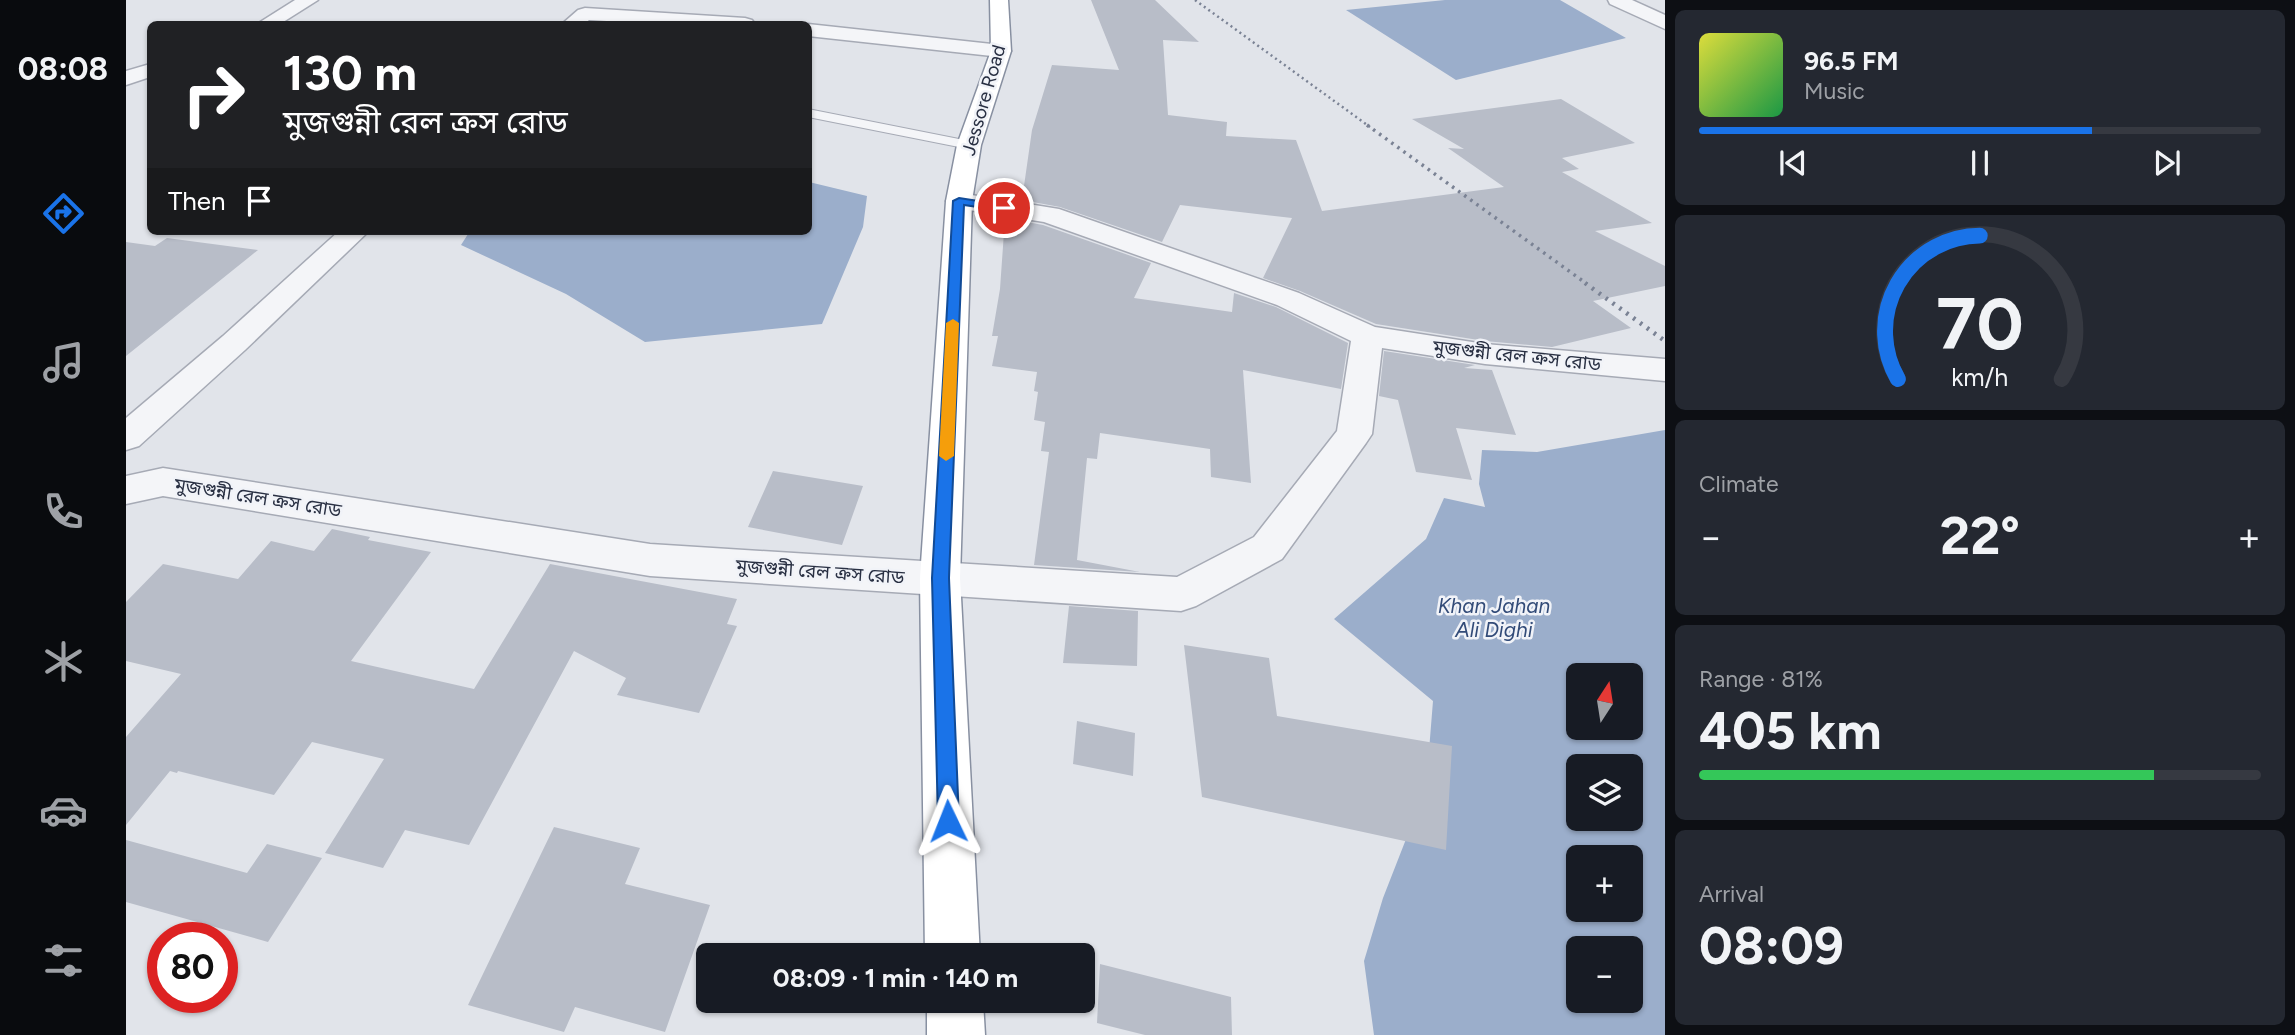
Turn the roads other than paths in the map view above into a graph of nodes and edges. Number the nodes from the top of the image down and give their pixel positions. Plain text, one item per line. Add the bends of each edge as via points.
1 (309, 0) edge
2 (999, 0) edge
3 (1617, 0) edge
4 (272, 21) edge
5 (576, 21) edge
6 (697, 21) edge
7 (1665, 23) edge
8 (812, 30) edge
9 (1001, 51) junction
10 (147, 71) edge
11 (126, 78) edge
12 (812, 114) edge
13 (969, 145) junction
14 (959, 201) junction
15 (351, 235) edge
16 (1368, 336) junction
17 (1665, 370) edge
18 (126, 438) edge
19 (126, 491) edge
20 (940, 578) junction
21 (953, 943) edge
22 (955, 1013) edge
23 (956, 1035) edge

1 - 4 street
2 - 9 highway, Jessore Road
3 - 7 street
5 - 6 street via 585,14
8 - 9 street
9 - 13 highway, Jessore Road
10 - 11 street
12 - 13 lane
13 - 14 highway, Jessore Road
14 - 16 street, মুজগুন্নী রেল ক্রস রোড via 1049,215 1288,299
14 - 20 highway, Jessore Road
15 - 18 street
16 - 17 street, মুজগুন্নী রেল ক্রস রোড via 1485,354
16 - 20 street, মুজগুন্নী রেল ক্রস রোড via 1354,434 1268,548 1181,594
19 - 20 street, মুজগুন্নী রেল ক্রস রোড via 163,482 650,560
20 - 21 highway, Jessore Road
22 - 23 highway

